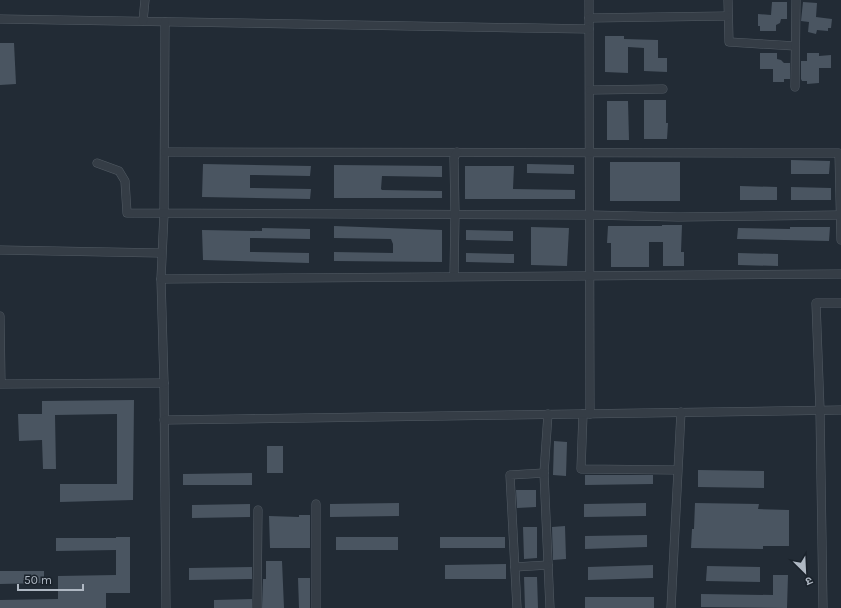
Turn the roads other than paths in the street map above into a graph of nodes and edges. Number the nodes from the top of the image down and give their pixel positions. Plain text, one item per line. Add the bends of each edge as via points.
1 (145, 0) edge
2 (589, 0) edge
3 (728, 0) edge
4 (796, 0) edge
5 (728, 16) junction
6 (589, 18) junction
7 (0, 19) edge
8 (143, 21) junction
9 (165, 22) junction
10 (590, 29) junction
11 (796, 46) junction
12 (795, 87) dead end
13 (664, 89) dead end
14 (590, 90) junction
15 (165, 152) junction
16 (457, 152) junction
17 (590, 152) junction
18 (97, 163) dead end
19 (164, 214) junction
20 (456, 214) junction
21 (590, 214) junction
22 (840, 215) junction
23 (841, 240) edge
24 (0, 250) edge
25 (161, 253) junction
26 (841, 274) edge
27 (454, 276) junction
28 (590, 277) junction
29 (161, 279) junction
30 (841, 303) edge
31 (0, 316) edge
32 (164, 383) junction
33 (820, 410) junction
34 (841, 410) edge
35 (681, 412) junction
36 (548, 414) junction
37 (586, 414) junction
38 (164, 420) junction
39 (677, 470) junction
40 (544, 474) junction
41 (316, 504) dead end
42 (258, 510) dead end
43 (548, 565) junction
44 (515, 567) junction
45 (166, 608) edge
46 (257, 608) edge
47 (316, 608) edge
48 (517, 608) edge
49 (550, 608) edge
50 (671, 608) edge
51 (823, 608) edge

1 - 8 street
2 - 6 street
3 - 5 street
4 - 11 street
5 - 6 street
5 - 11 street via 729,42
6 - 10 street
7 - 8 street
8 - 9 street
9 - 10 street
9 - 15 street
10 - 14 street
11 - 12 street
13 - 14 street
14 - 17 street
15 - 16 street
15 - 19 street
16 - 17 street
16 - 20 street via 454,158
17 - 21 street
17 - 22 street via 839,153
18 - 19 street via 120,171 125,180 127,213
19 - 20 street
19 - 25 street
20 - 21 street
20 - 27 street
21 - 22 street via 678,217
21 - 28 street
22 - 23 street
24 - 25 street
25 - 29 street
26 - 28 street
27 - 28 street
27 - 29 street
28 - 37 street
29 - 32 street
30 - 33 street via 816,303
31 - 32 street via 1,384
32 - 38 street
33 - 34 street
33 - 35 street
33 - 51 street
35 - 37 street
35 - 39 street
36 - 37 street
36 - 38 street
36 - 40 street
37 - 39 street via 581,469
38 - 45 street
39 - 50 street
40 - 43 street
40 - 44 street via 510,476
41 - 47 street
42 - 46 street
43 - 44 street
43 - 49 street
44 - 48 street

